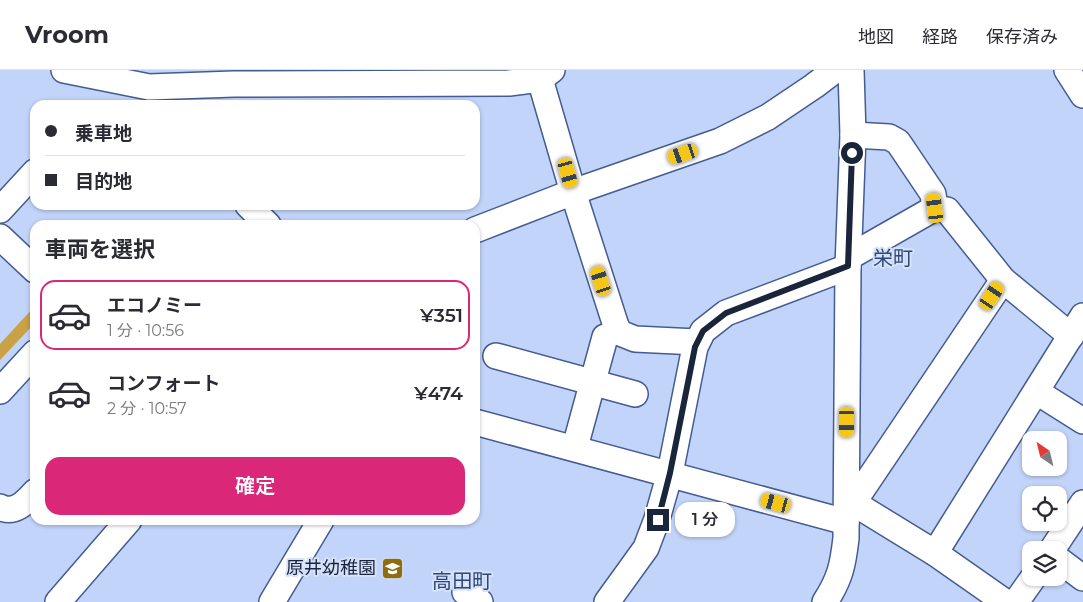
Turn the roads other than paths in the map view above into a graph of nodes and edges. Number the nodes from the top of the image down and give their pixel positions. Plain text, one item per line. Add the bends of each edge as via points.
1 (64, 70) edge
2 (835, 70) edge
3 (851, 70) edge
4 (546, 74) edge
5 (151, 96) edge
6 (853, 135) junction
7 (30, 177) edge
8 (573, 192) junction
9 (935, 208) junction
10 (0, 210) edge
11 (253, 210) edge
12 (263, 220) edge
13 (480, 228) edge
14 (0, 237) edge
15 (848, 262) junction
16 (30, 265) edge
17 (1003, 280) junction
18 (1077, 326) edge
19 (605, 338) dead end
20 (697, 342) junction
21 (496, 356) dead end
22 (30, 358) edge
23 (593, 382) junction
24 (0, 391) edge
25 (1037, 392) junction
26 (636, 394) dead end
27 (1083, 421) edge
28 (480, 423) edge
29 (575, 448) junction
30 (670, 473) junction
31 (30, 496) edge
32 (1083, 504) edge
33 (0, 507) edge
34 (849, 508) junction
35 (125, 525) edge
36 (318, 525) edge
37 (1058, 541) edge
38 (935, 553) junction
39 (1067, 566) edge
40 (1083, 578) edge
41 (1027, 586) edge
42 (58, 602) edge
43 (272, 602) edge
44 (607, 602) edge
45 (825, 602) edge
46 (1005, 602) edge
47 (1016, 602) edge

1 - 5 street
2 - 8 street via 768,117 720,141
3 - 6 street
4 - 5 street via 509,84 234,84
4 - 8 street
6 - 9 street via 889,137 898,142 933,194
6 - 15 street
7 - 10 street
8 - 13 street
8 - 20 street via 612,317 620,333 635,339
9 - 15 street
9 - 17 street via 948,210
11 - 12 street
14 - 16 street
15 - 20 street via 726,313 703,331
15 - 34 street
17 - 18 street
17 - 34 street
18 - 25 street
19 - 23 street
20 - 30 street
21 - 23 street
22 - 24 street
23 - 26 street
23 - 29 street
25 - 27 street
25 - 38 street
28 - 29 street
29 - 30 street
30 - 34 street
30 - 44 street via 658,520 646,548
31 - 33 street via 17,508
32 - 37 street
34 - 38 street
34 - 45 street via 842,566 836,586
35 - 42 street
36 - 43 street
38 - 46 street
39 - 40 street
41 - 47 street

